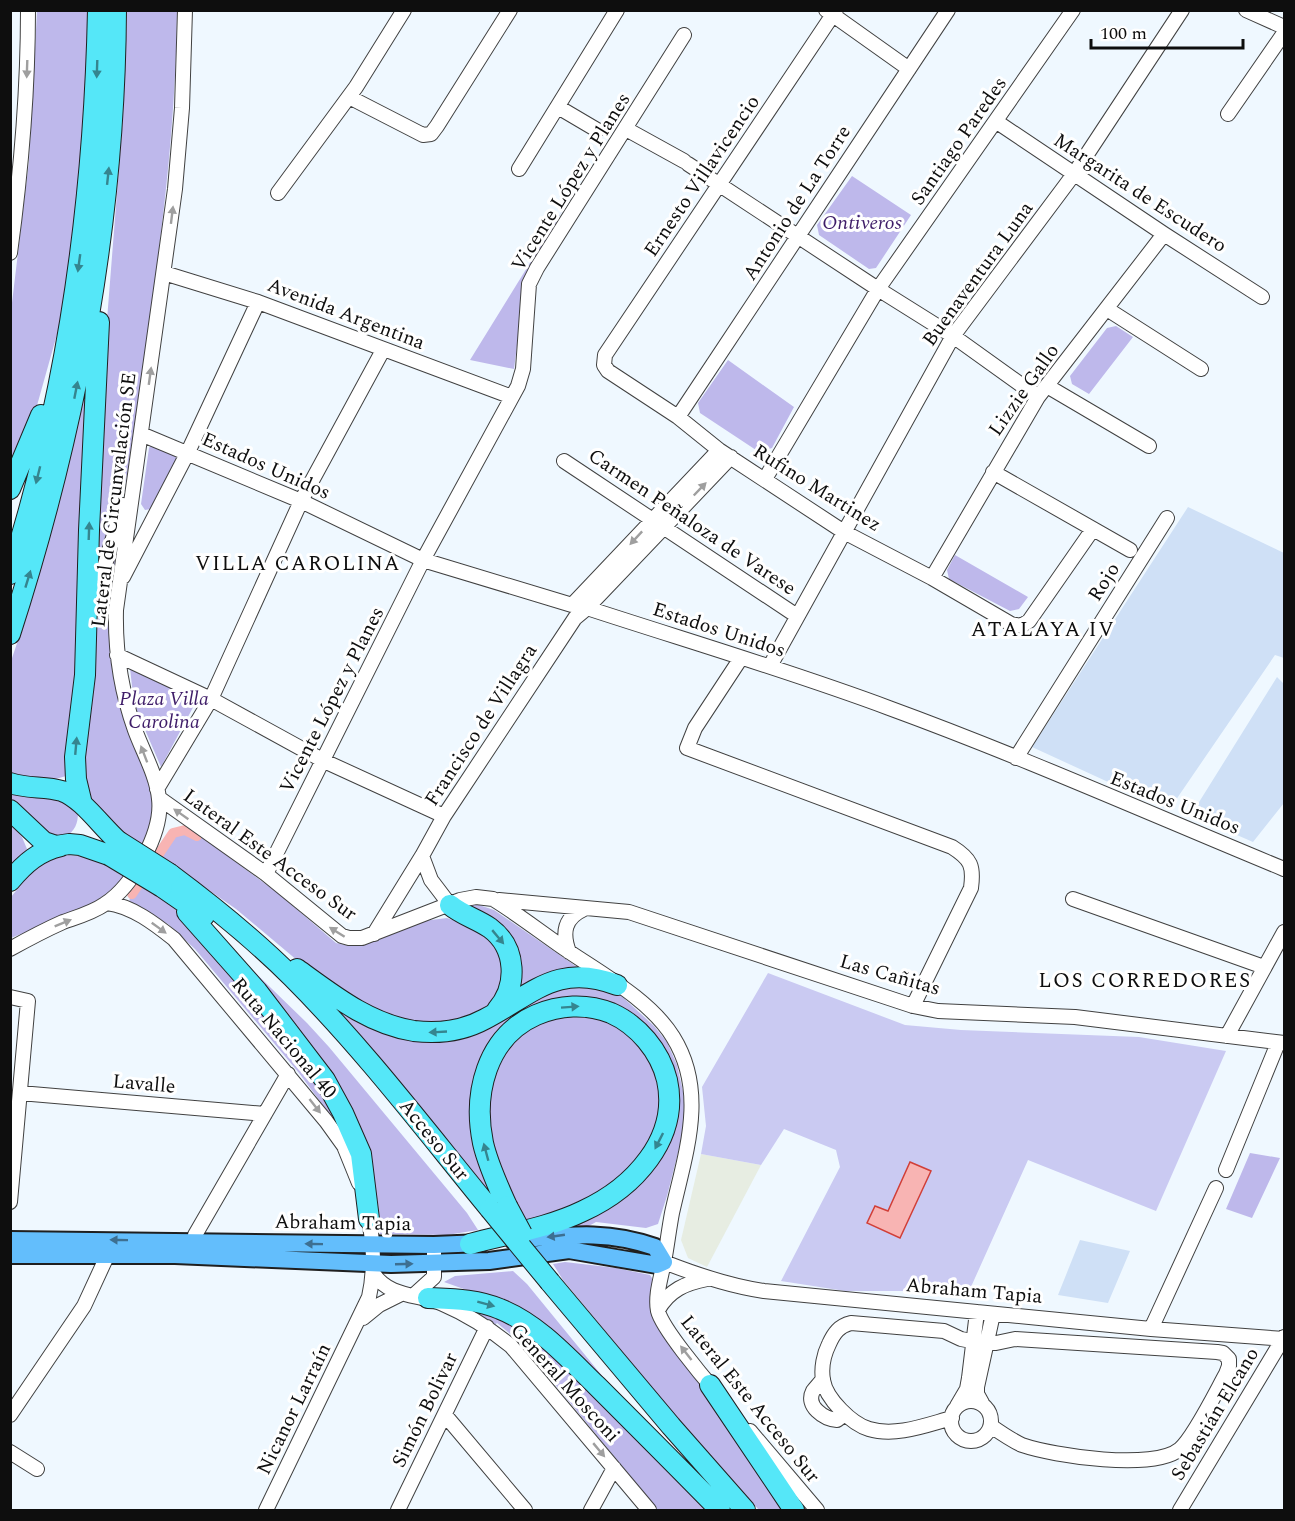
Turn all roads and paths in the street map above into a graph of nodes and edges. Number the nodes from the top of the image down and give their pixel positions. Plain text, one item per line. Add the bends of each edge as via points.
1 (28, 10) edge
2 (98, 10) edge
3 (116, 10) edge
4 (404, 10) edge
5 (510, 10) edge
6 (617, 10) edge
7 (948, 10) edge
8 (1073, 10) edge
9 (1182, 10) edge
10 (1246, 10) edge
11 (185, 11) edge
12 (831, 12) edge
13 (1284, 27) edge
14 (1284, 33) edge
15 (684, 35) dead end
16 (909, 69) junction
17 (349, 97) junction
18 (558, 107) junction
19 (1228, 114) dead end
20 (997, 122) junction
21 (626, 129) junction
22 (597, 130) dead end
23 (16, 162) edge
24 (519, 169) dead end
25 (1074, 174) junction
26 (721, 184) junction
27 (278, 193) dead end
28 (13, 203) edge
29 (105, 208) junction
30 (1164, 234) junction
31 (799, 236) junction
32 (10, 253) edge
33 (164, 273) junction
34 (75, 288) junction
35 (878, 289) junction
36 (1262, 297) dead end
37 (258, 302) junction
38 (1107, 309) junction
39 (953, 336) junction
40 (384, 350) junction
41 (604, 365) joint
42 (1201, 369) dead end
43 (1047, 386) junction
44 (1038, 397) junction
45 (512, 398) junction
46 (678, 417) junction
47 (141, 434) junction
48 (1149, 446) dead end
49 (188, 452) junction
50 (725, 453) junction
51 (564, 461) dead end
52 (136, 468) junction
53 (993, 472) junction
54 (765, 479) junction
55 (10, 489) edge
56 (301, 501) junction
57 (1167, 518) dead end
58 (659, 523) junction
59 (1093, 529) junction
60 (844, 532) junction
61 (1130, 550) dead end
62 (423, 560) junction
63 (10, 574) edge
64 (932, 578) junction
65 (118, 586) junction
66 (587, 608) junction
67 (574, 611) junction
68 (797, 616) junction
69 (10, 634) edge
70 (117, 655) junction
71 (741, 658) junction
72 (86, 659) junction
73 (770, 666) junction
74 (211, 699) junction
75 (1016, 759) junction
76 (324, 760) junction
77 (10, 783) edge
78 (158, 793) junction
79 (84, 806) junction
80 (10, 810) edge
81 (444, 816) junction
82 (66, 845) junction
83 (114, 848) junction
84 (422, 856) junction
85 (1284, 869) edge
86 (266, 874) junction
87 (10, 881) edge
88 (166, 881) junction
89 (1073, 898) dead end
90 (494, 899) junction
91 (107, 903) junction
92 (450, 904) junction
93 (584, 909) junction
94 (222, 914) junction
95 (1284, 932) edge
96 (374, 934) junction
97 (30, 937) junction
98 (10, 944) edge
99 (10, 949) edge
100 (569, 952) junction
101 (1264, 967) junction
102 (617, 985) junction
103 (10, 997) edge
104 (913, 1006) junction
105 (493, 1015) junction
106 (1227, 1036) junction
107 (1281, 1043) edge
108 (288, 1074) junction
109 (20, 1093) junction
110 (265, 1114) junction
111 (1226, 1170) dead end
112 (1216, 1188) dead end
113 (10, 1202) edge
114 (492, 1209) junction
115 (369, 1219) junction
116 (669, 1233) junction
117 (10, 1240) edge
118 (372, 1244) junction
119 (470, 1244) junction
120 (434, 1245) junction
121 (655, 1247) junction
122 (194, 1248) junction
123 (569, 1250) junction
124 (108, 1254) junction
125 (10, 1255) edge
126 (664, 1262) junction
127 (435, 1263) junction
128 (373, 1268) junction
129 (708, 1278) junction
130 (544, 1279) junction
131 (414, 1296) junction
132 (658, 1310) junction
133 (977, 1312) junction
134 (993, 1314) junction
135 (357, 1324) junction
136 (487, 1327) junction
137 (1151, 1329) junction
138 (1284, 1338) edge
139 (980, 1342) junction
140 (822, 1380) junction
141 (710, 1385) junction
142 (982, 1403) junction
143 (955, 1412) junction
144 (845, 1414) junction
145 (10, 1415) edge
146 (445, 1415) junction
147 (991, 1426) junction
148 (10, 1452) edge
149 (614, 1468) junction
150 (37, 1469) dead end
151 (266, 1510) edge
152 (399, 1510) edge
153 (525, 1510) edge
154 (591, 1510) edge
155 (649, 1510) edge
156 (721, 1510) edge
157 (745, 1510) edge
158 (794, 1510) edge
159 (817, 1510) edge
160 (1180, 1510) edge

1 -> 23 street via 26,87
2 -> 34 highway via 93,139
29 -> 3 highway via 113,122
4 - 17 street
5 - 17 street via 430,134 423,135
6 - 18 street
7 - 16 street, Antonio de La Torre
8 - 20 street, Santiago Paredes
9 - 25 street, Buenaventura Luna
10 - 13 street
33 -> 11 street, Lateral de Circunvalación SE via 179,148
12 - 16 street
12 - 26 street, Ernesto Villavicencio
14 - 19 street
15 - 21 street, Vicente López y Planes
16 - 31 street, Antonio de La Torre
17 - 27 street
18 - 22 street
18 - 24 street
20 - 25 street, Margarita de Escudero
20 - 35 street, Santiago Paredes
21 - 26 street
21 - 45 street, Vicente López y Planes via 529,284 523,369
23 - 28 street
25 - 30 street, Margarita de Escudero
25 - 39 street, Buenaventura Luna
26 - 31 street
26 - 41 street, Ernesto Villavicencio via 605,355
28 - 32 street
69 -> 29 highway via 50,502 70,419
72 -> 29 highway
30 - 36 street, Margarita de Escudero
30 - 38 street, Lizzie Gallo
31 - 35 street
31 - 46 street, Antonio de La Torre
33 - 37 street, Avenida Argentina
47 -> 33 street, Lateral de Circunvalación SE
34 - 55 highway via 46,400
34 -> 63 highway via 47,436
35 - 39 street
35 - 54 street, Santiago Paredes
37 - 40 street, Avenida Argentina
37 - 49 street
38 - 42 street
38 - 43 street, Lizzie Gallo
39 - 44 street
39 - 60 street, Buenaventura Luna
40 - 45 street, Avenida Argentina
40 - 56 street
41 - 46 street, Rufino Martinez
43 - 44 street, Lizzie Gallo
43 - 48 street
44 - 53 street, Lizzie Gallo
45 - 62 street, Vicente López y Planes
46 - 50 street, Rufino Martinez
47 - 49 street, Estados Unidos
47 - 52 street, Lateral de Circunvalación SE
49 - 56 street, Estados Unidos
49 - 65 street
50 - 54 street, Rufino Martinez
50 - 58 street, Francisco de Villagra
51 - 58 street, Carmen Peñaloza de Varese
52 - 65 street, Lateral de Circunvalación SE
52 - 72 street via 96,589
53 - 59 street
53 - 64 street, Lizzie Gallo
54 - 60 street, Rufino Martinez
56 - 62 street, Estados Unidos
56 - 74 street
57 - 75 street, Rojo
58 - 66 street, Francisco de Villagra
58 -> 67 street, Francisco de Villagra
58 - 68 street, Carmen Peñaloza de Varese
59 - 61 street
59 - 64 street, Rufino Martinez via 1029,621 1021,626
60 - 64 street, Rufino Martinez
60 - 68 street, Buenaventura Luna
62 - 67 street, Estados Unidos
62 - 76 street, Vicente López y Planes
65 - 70 street, Lateral de Circunvalación SE
66 - 67 street, Estados Unidos
66 - 71 street, Estados Unidos
67 - 81 street, Francisco de Villagra
68 - 73 street, Buenaventura Luna
70 - 74 street
78 -> 70 street, Lateral de Circunvalación SE via 129,710
71 - 73 street, Estados Unidos
71 - 104 street via 695,728 687,748 952,847 970,862 971,888
79 -> 72 highway via 76,779 75,746
73 - 75 street, Estados Unidos via 890,708
74 - 76 street
74 - 78 street
75 - 85 street, Estados Unidos
76 - 81 street
76 - 86 street, Vicente López y Planes
77 - 79 highway, Acceso Sur via 59,790
86 -> 78 street, Lateral Este Acceso Sur
78 - 91 street, Lateral de Circunvalación SE via 158,821 148,849
79 - 82 highway via 85,828
79 - 83 highway, Acceso Sur
80 - 82 highway, Acceso Sur via 38,838 51,845
81 - 84 street, Francisco de Villagra
82 - 83 highway, Acceso Sur
82 - 87 highway via 34,856
83 - 88 highway, Acceso Sur, bridge
84 - 92 street via 431,880
84 - 96 street, Francisco de Villagra
96 -> 86 street, Lateral Este Acceso Sur via 342,936
88 - 94 highway, Acceso Sur
88 - 114 highway, Acceso Sur via 302,1004
88 - 115 highway via 326,1080 361,1154
89 - 101 street
90 - 92 street, Lateral Este Acceso Sur via 476,897
90 - 93 street, Las Cañitas
90 - 100 street, Lateral Este Acceso Sur
97 -> 91 street, Lateral de Circunvalación SE
91 -> 108 street, Ruta Nacional 40 via 142,917 174,939
92 - 96 street, Lateral Este Acceso Sur
92 -> 105 highway via 492,929 509,953 511,984
93 - 100 street via 572,915 566,924 564,936
93 - 104 street, Las Cañitas via 628,912
105 -> 94 highway via 441,1032 414,1031 373,1018
94 - 114 highway, Acceso Sur via 311,996
95 - 101 street
97 - 98 street
97 - 99 street, Lateral de Circunvalación SE
100 - 102 street, Lateral Este Acceso Sur
101 - 106 street
102 - 105 highway via 594,978 554,981 535,988
102 - 116 street, Lateral Este Acceso Sur via 665,1026 678,1047 692,1095 692,1126
103 - 109 street via 28,1000
104 - 106 street, Las Cañitas via 938,1011 1075,1017
106 - 107 street, Las Cañitas
107 - 111 street
108 - 110 street
108 -> 115 street, Ruta Nacional 40 via 344,1146
109 - 110 street, Lavalle
109 - 113 street
110 - 122 street via 195,1234
112 - 137 street
114 -> 119 highway via 480,1102 491,1057 503,1040 531,1017 555,1009 589,1007 627,1022 655,1051 667,1081 666,1123 651,1156 627,1183 583,1211
114 - 130 highway, Acceso Sur
114 - 130 highway, bridge
115 - 118 street, Ruta Nacional 40
116 - 121 street
116 - 126 street, Lateral Este Acceso Sur
122 -> 117 main road, Abraham Tapia
118 - 120 main road, Abraham Tapia
118 -> 122 main road, Abraham Tapia
118 - 128 street, Nicanor Larraín
119 - 120 main road, Abraham Tapia
121 -> 119 main road, Abraham Tapia via 597,1234
120 - 127 street
121 - 123 main road via 638,1251 600,1245
121 - 126 main road
122 - 124 main road, Abraham Tapia
122 - 128 main road, Abraham Tapia
123 - 126 main road, Abraham Tapia via 657,1265
123 - 127 main road, Abraham Tapia via 489,1261
124 - 125 main road, Abraham Tapia
124 - 145 street via 84,1306
126 - 129 street, Abraham Tapia
126 - 132 street, Lateral Este Acceso Sur
128 -> 127 main road, Abraham Tapia
127 - 131 street, Nicanor Larraín via 434,1277
128 - 131 street, General Mosconi via 386,1287
128 - 135 street, Nicanor Larraín via 369,1297
129 - 132 street, Lateral Este Acceso Sur via 676,1289
129 - 133 street, Abraham Tapia via 764,1291
130 - 156 highway, Acceso Sur
130 - 157 highway, Acceso Sur
131 - 135 street, Nicanor Larraín via 379,1305
131 - 136 street, General Mosconi via 470,1316
131 -> 156 highway via 489,1305 528,1325 557,1348
141 -> 132 street, Lateral Este Acceso Sur via 663,1324
133 - 134 street, Abraham Tapia
133 - 139 street
134 - 137 street, Abraham Tapia
134 - 139 street
135 - 151 street, Nicanor Larraín
136 - 146 street, Simón Bolivar
136 -> 149 street, General Mosconi via 520,1356
137 - 138 street, Abraham Tapia
138 - 160 street, Sebastián Elcano
139 - 140 street via 961,1340 944,1331 851,1323 838,1329 825,1352
139 - 142 street via 977,1394
139 - 143 street via 967,1389
139 - 147 street via 996,1344 1015,1339 1193,1350 1223,1353 1229,1359 1226,1374 1187,1442 1173,1454 1137,1460 1083,1458 1023,1445
140 - 144 street
140 - 144 street via 813,1391 812,1404 827,1419 837,1420
141 - 158 highway
141 - 159 street, Lateral Este Acceso Sur
142 - 143 street via 969,1401
142 - 147 street via 990,1413
143 - 144 street via 907,1430 884,1431 869,1429
143 - 147 street via 954,1431 964,1439 977,1440
146 - 152 street, Simón Bolivar
146 - 153 street
148 - 150 street
149 - 154 street
149 - 155 street, General Mosconi

